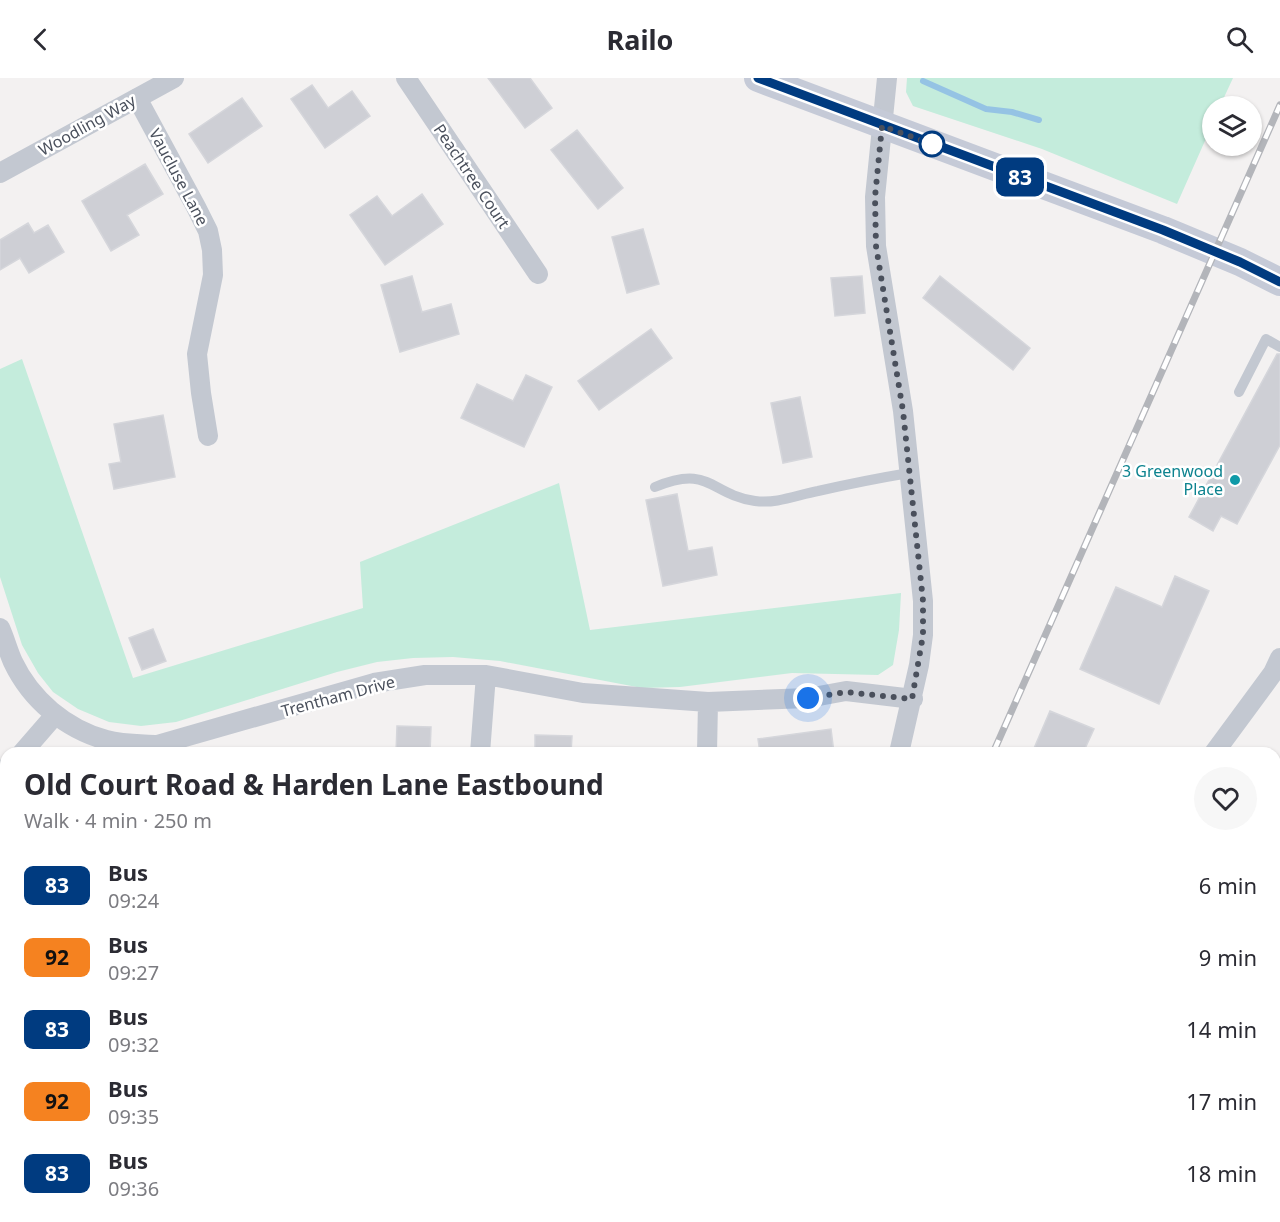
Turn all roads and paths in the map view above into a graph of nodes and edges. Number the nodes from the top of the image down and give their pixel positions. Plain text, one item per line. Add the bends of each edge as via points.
1 (174, 78) edge
2 (406, 78) edge
3 (758, 78) edge
4 (887, 78) edge
5 (137, 98) junction
6 (882, 126) junction
7 (0, 173) edge
8 (538, 274) dead end
9 (1280, 282) edge
10 (1280, 347) edge
11 (1239, 392) dead end
12 (208, 436) dead end
13 (909, 473) junction
14 (655, 487) dead end
15 (0, 628) edge
16 (1280, 658) edge
17 (486, 675) junction
18 (912, 699) junction
19 (708, 702) junction
20 (55, 715) junction
21 (27, 747) edge
22 (146, 747) edge
23 (164, 747) edge
24 (480, 747) edge
25 (706, 747) edge
26 (900, 747) edge
27 (1218, 747) edge

1 - 5 street, Woodling Way
2 - 8 street, Peachtree Court
3 - 6 main road
4 - 6 street
5 - 7 street, Woodling Way
5 - 12 street, Vaucluse Lane via 208,231 212,250 213,275 197,354
6 - 9 main road via 1163,230
6 - 13 street via 875,197 876,246
10 - 11 lane via 1266,339
13 - 14 lane via 776,501 752,500 690,477
13 - 18 street via 923,601 923,635
15 - 20 street, Trentham Drive via 13,663 37,699
16 - 27 street
17 - 19 street, Trentham Drive via 583,693
17 - 23 street, Trentham Drive via 425,675 374,683
17 - 24 street
18 - 19 street, Trentham Drive via 846,692 808,698
18 - 26 street
19 - 25 street
20 - 21 street
20 - 22 street, Trentham Drive via 106,740

